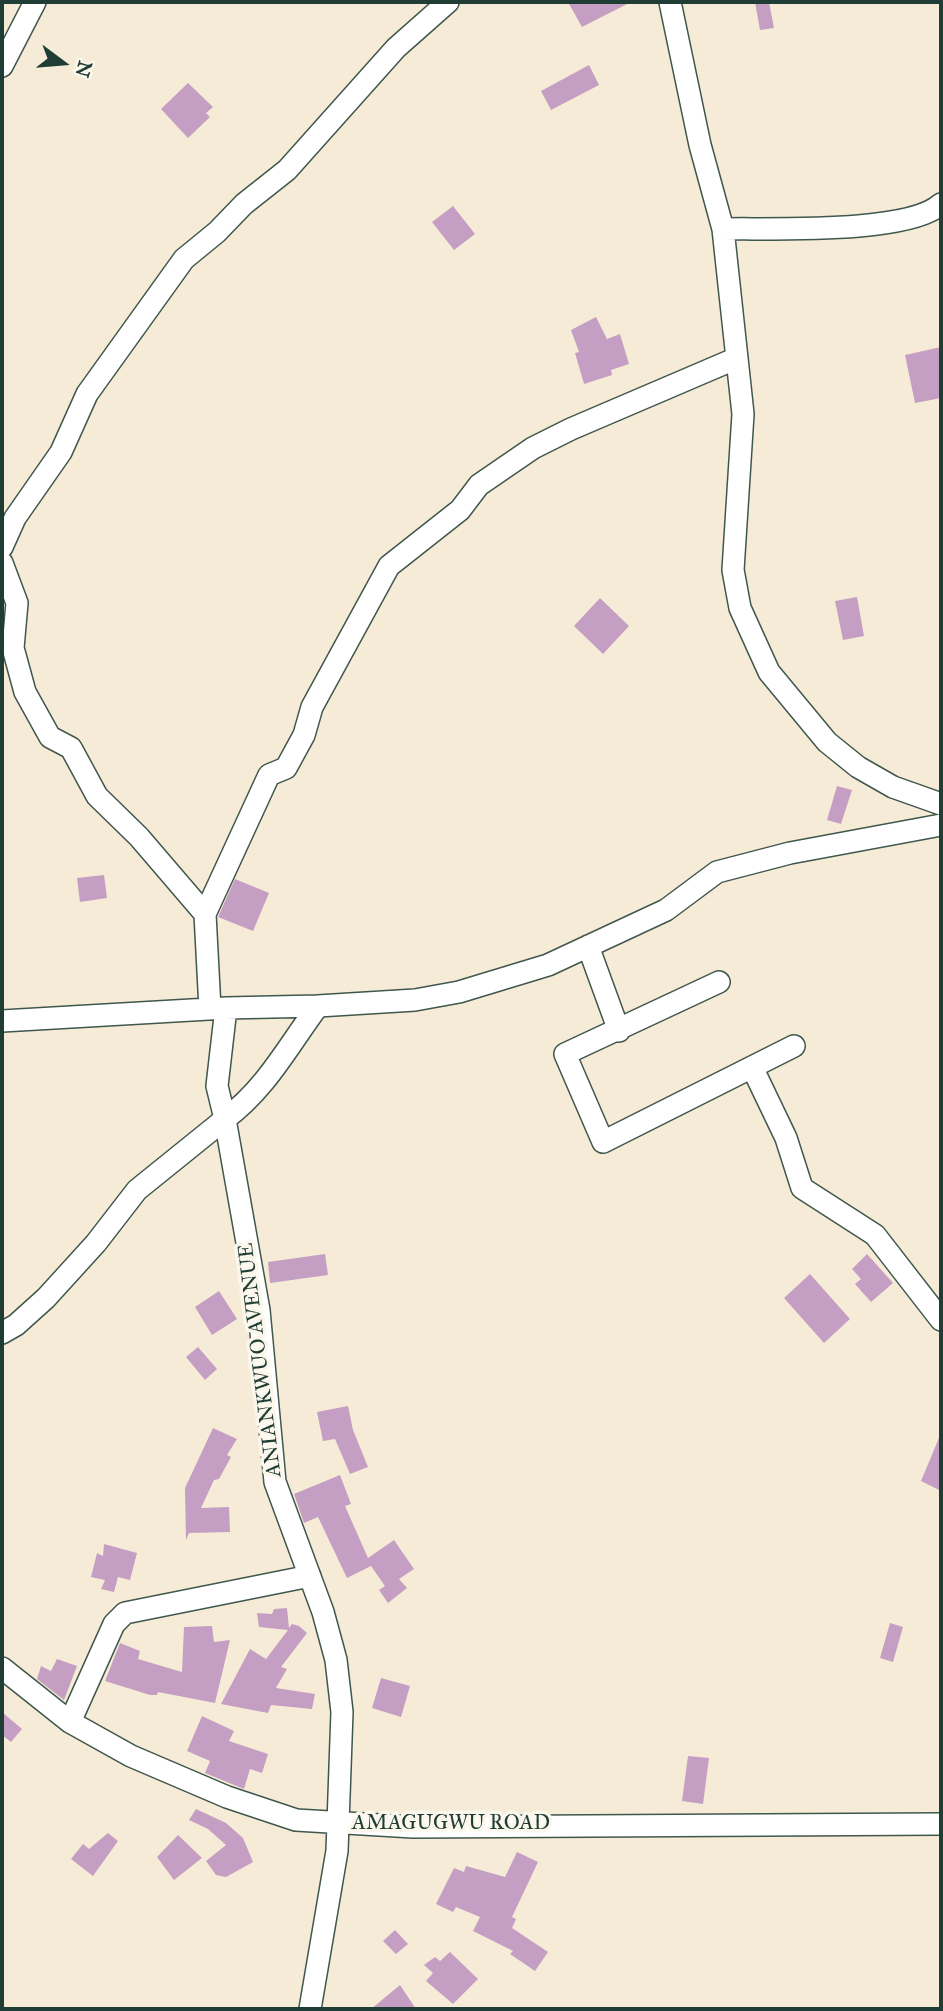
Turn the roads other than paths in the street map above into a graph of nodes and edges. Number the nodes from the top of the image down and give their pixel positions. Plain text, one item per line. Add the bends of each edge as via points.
1 (35, 2) edge
2 (448, 2) edge
3 (670, 2) edge
4 (2, 66) edge
5 (938, 208) edge
6 (723, 229) junction
7 (737, 358) junction
8 (2, 547) edge
9 (2, 563) edge
10 (941, 804) edge
11 (941, 825) edge
12 (205, 915) junction
13 (587, 946) junction
14 (719, 982) dead end
15 (318, 1006) junction
16 (218, 1009) junction
17 (2, 1021) edge
18 (619, 1031) junction
19 (794, 1046) dead end
20 (752, 1067) junction
21 (225, 1119) junction
22 (941, 1320) edge
23 (2, 1333) edge
24 (310, 1576) junction
25 (2, 1668) edge
26 (70, 1722) junction
27 (340, 1824) junction
28 (941, 1824) edge
29 (310, 2009) edge

1 - 4 street
2 - 8 street via 396,48 287,170 244,204 172,274 87,394 61,452 22,508
3 - 6 street
5 - 6 street via 848,227
6 - 7 street
7 - 10 street via 743,414 733,570 740,608 756,648 780,688 837,750 893,787
7 - 12 street via 533,448 479,485 460,510 389,566 312,707 304,735 286,768 269,775
9 - 12 street via 17,603 13,648 25,692 50,737 71,748 97,796 139,837
11 - 13 street via 790,853 718,872 666,911
12 - 16 street, ANIANKWUO AVENUE
13 - 15 street via 548,965 459,992 415,1000
13 - 18 street
14 - 18 street
15 - 16 street
15 - 21 street via 278,1068
16 - 17 street
16 - 21 street, ANIANKWUO AVENUE via 218,1086
18 - 20 street via 565,1054 603,1142
19 - 20 street
20 - 22 street via 786,1138 803,1188 875,1235
21 - 23 street via 137,1190 46,1298
21 - 24 street, ANIANKWUO AVENUE via 259,1310 275,1482
24 - 26 street via 125,1613 114,1624
24 - 27 street, ANIANKWUO AVENUE via 336,1660 342,1712
25 - 26 street, AMAGUGWU ROAD
26 - 27 street, AMAGUGWU ROAD via 131,1756 227,1797 296,1820
27 - 28 street, AMAGUGWU ROAD
27 - 29 street, ANIANKWUO AVENUE

